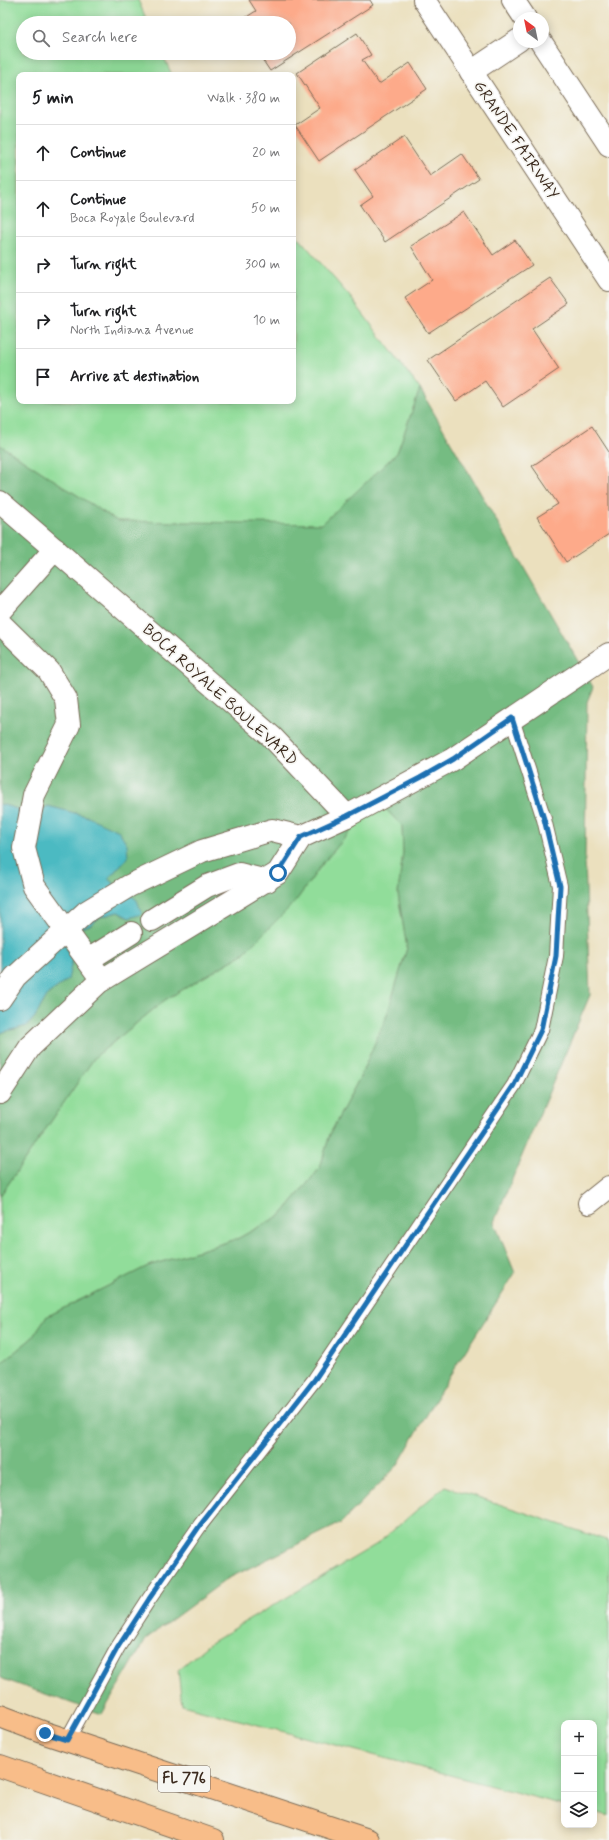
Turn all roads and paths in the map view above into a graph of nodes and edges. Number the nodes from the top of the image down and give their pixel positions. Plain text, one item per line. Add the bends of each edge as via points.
1 (424, 0) edge
2 (513, 0) edge
3 (521, 12) edge
4 (513, 44) edge
5 (545, 48) edge
6 (471, 72) junction
7 (609, 145) edge
8 (609, 280) edge
9 (0, 502) edge
10 (55, 550) junction
11 (0, 612) edge
12 (0, 622) edge
13 (609, 654) edge
14 (512, 718) junction
15 (347, 816) junction
16 (301, 837) junction
17 (188, 858) junction
18 (267, 881) junction
19 (207, 886) junction
20 (152, 920) dead end
21 (66, 930) junction
22 (131, 933) dead end
23 (88, 960) junction
24 (102, 980) junction
25 (0, 999) edge
26 (0, 1093) edge
27 (609, 1187) edge
28 (589, 1203) dead end
29 (0, 1716) edge
30 (67, 1740) junction
31 (0, 1766) edge
32 (213, 1840) edge
33 (368, 1840) edge

1 - 6 street, GRANDE FAIRWAY
2 - 3 street
4 - 6 street
5 - 7 street
6 - 8 street, GRANDE FAIRWAY
9 - 10 street, BOCA ROYALE BOULEVARD
10 - 11 street
10 - 15 street, BOCA ROYALE BOULEVARD via 272,738
12 - 21 street via 49,671 66,699 69,725 34,795 24,848 34,886
13 - 14 street
14 - 15 street via 453,759
14 - 30 lane via 544,819 560,886 556,956 541,1030 514,1085 315,1379 201,1524 149,1599 118,1647
15 - 16 street
16 - 17 street via 272,830 202,851
16 - 18 street via 278,873
17 - 19 street
17 - 21 street via 129,886 86,912
18 - 19 street via 239,874
18 - 24 street
19 - 20 street
21 - 23 street
21 - 25 street via 16,976
22 - 23 street
23 - 24 street
24 - 26 street via 30,1047
27 - 28 street
29 - 30 main road, FL 776
30 - 33 main road, FL 776
31 - 32 main road

